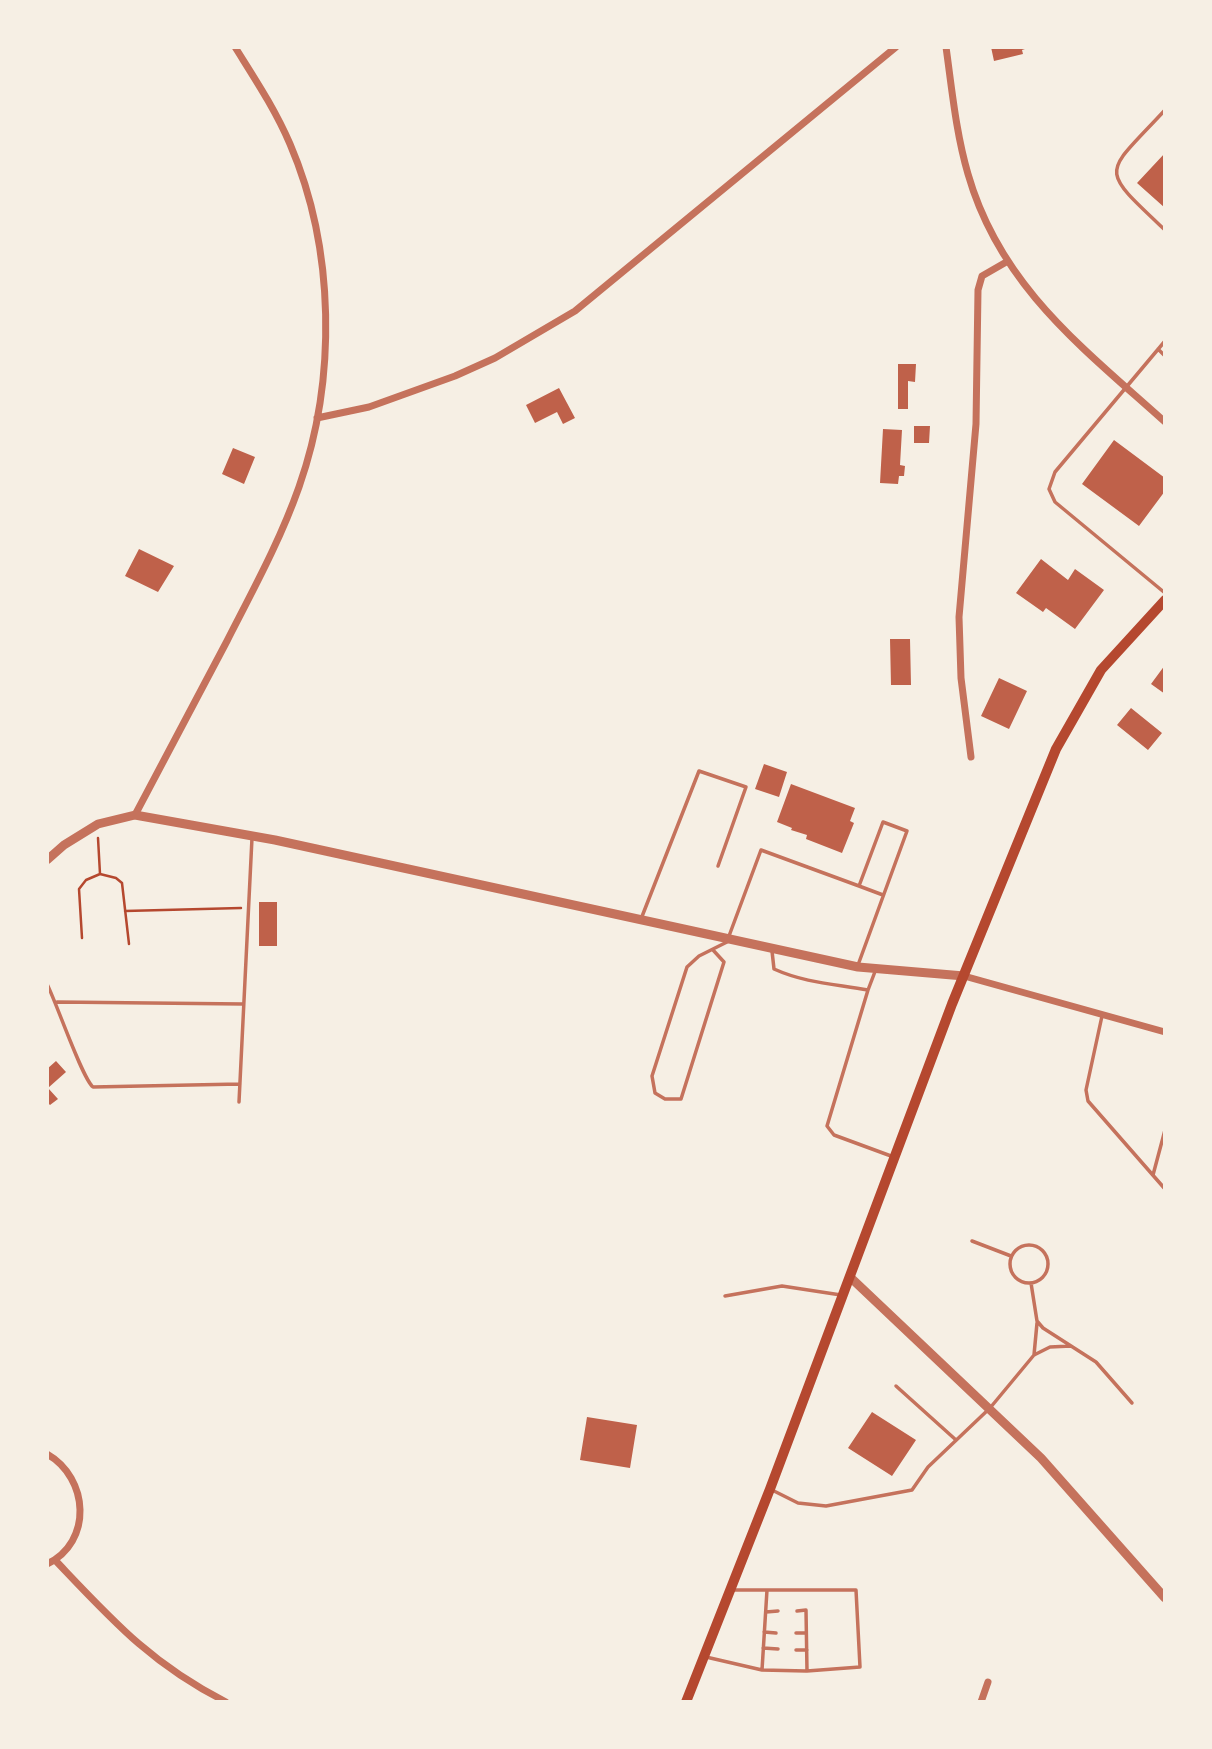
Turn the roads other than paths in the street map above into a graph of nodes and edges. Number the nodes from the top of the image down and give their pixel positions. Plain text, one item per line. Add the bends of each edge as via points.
1 (235, 47) edge
2 (896, 47) edge
3 (946, 47) edge
4 (1165, 110) edge
5 (1165, 230) edge
6 (1008, 261) junction
7 (1165, 341) edge
8 (1158, 349) junction
9 (1165, 356) edge
10 (1124, 386) junction
11 (317, 418) junction
12 (1165, 422) edge
13 (1165, 593) edge
14 (1165, 600) edge
15 (971, 757) dead end
16 (135, 815) junction
17 (252, 836) junction
18 (47, 860) edge
19 (718, 866) dead end
20 (859, 886) junction
21 (884, 895) junction
22 (640, 921) junction
23 (729, 940) junction
24 (772, 949) junction
25 (713, 950) junction
26 (858, 967) junction
27 (876, 968) junction
28 (964, 976) junction
29 (47, 984) edge
30 (868, 990) junction
31 (56, 1002) junction
32 (243, 1004) junction
33 (1103, 1014) junction
34 (1165, 1032) edge
35 (240, 1084) junction
36 (239, 1102) dead end
37 (1165, 1130) edge
38 (895, 1157) junction
39 (1153, 1175) junction
40 (1165, 1189) edge
41 (972, 1241) dead end
42 (1011, 1256) junction
43 (850, 1277) junction
44 (1031, 1283) junction
45 (843, 1295) junction
46 (725, 1296) dead end
47 (1037, 1321) junction
48 (1071, 1346) junction
49 (1034, 1355) junction
50 (896, 1386) dead end
51 (1132, 1404) dead end
52 (990, 1408) junction
53 (956, 1440) junction
54 (47, 1454) edge
55 (770, 1489) junction
56 (51, 1562) edge
57 (730, 1590) junction
58 (767, 1590) junction
59 (1165, 1598) edge
60 (778, 1611) dead end
61 (797, 1611) dead end
62 (766, 1612) junction
63 (764, 1632) junction
64 (776, 1633) dead end
65 (796, 1633) dead end
66 (806, 1633) junction
67 (763, 1648) junction
68 (778, 1649) dead end
69 (796, 1650) dead end
70 (807, 1650) junction
71 (704, 1657) junction
72 (762, 1670) junction
73 (807, 1671) junction
74 (988, 1682) dead end
75 (226, 1702) edge
76 (686, 1702) edge
77 (981, 1702) edge

1 - 11 street via 291,146 323,264 325,323
2 - 11 street via 575,311 455,376 369,407
3 - 6 street via 968,175
4 - 5 lane via 1117,162 1114,176 1119,187
6 - 10 street via 1051,320
6 - 15 street via 982,276 978,290 976,424 960,617 961,678
7 - 8 lane
8 - 9 lane
8 - 10 lane
10 - 12 street
10 - 13 lane via 1055,472 1049,489 1055,502
11 - 16 street via 300,486 271,556
14 - 28 main road via 1101,670 1056,749
16 - 17 street
16 - 18 street via 98,824
17 - 22 street
17 - 32 lane
19 - 22 lane via 746,787 699,771
20 - 21 lane
20 - 21 lane via 883,822 907,831
20 - 23 lane via 761,850
21 - 26 lane
22 - 23 street
23 - 24 street
23 - 25 lane
24 - 26 street
24 - 30 lane via 774,969 794,979
25 - 25 lane via 724,962 681,1099 665,1099 651,1084 669,1019 687,967
26 - 27 street
27 - 28 street
27 - 30 lane
28 - 33 street
28 - 38 main road
29 - 31 lane
30 - 38 lane via 827,1126 834,1135
31 - 32 lane
31 - 35 lane via 82,1072 93,1087
32 - 35 lane
33 - 34 street
33 - 39 lane via 1086,1090 1088,1101
35 - 36 lane
37 - 39 lane
38 - 43 main road
39 - 40 lane
41 - 42 lane
42 - 44 lane via 1014,1277
42 - 44 lane via 1027,1244 1046,1255 1047,1272
43 - 45 main road
43 - 52 street
44 - 47 lane
45 - 46 lane via 782,1286
45 - 55 main road
47 - 48 lane
47 - 49 lane
48 - 49 lane via 1050,1347
48 - 51 lane via 1096,1362
49 - 52 lane
50 - 53 lane
52 - 53 lane
52 - 59 street via 1082,1500
53 - 55 lane via 912,1490 896,1496 826,1506 798,1503
54 - 56 street via 66,1469 77,1486 81,1507 74,1536
55 - 57 main road
56 - 75 street via 132,1641 188,1683
57 - 58 lane
57 - 71 main road
58 - 62 lane
58 - 73 lane via 856,1590 860,1667
60 - 62 lane
61 - 66 lane via 806,1610
62 - 63 lane
63 - 64 lane
63 - 67 lane
65 - 66 lane
66 - 70 lane
67 - 68 lane
67 - 72 lane
69 - 70 lane
70 - 73 lane
71 - 72 lane
71 - 76 main road
72 - 73 lane
74 - 77 street

